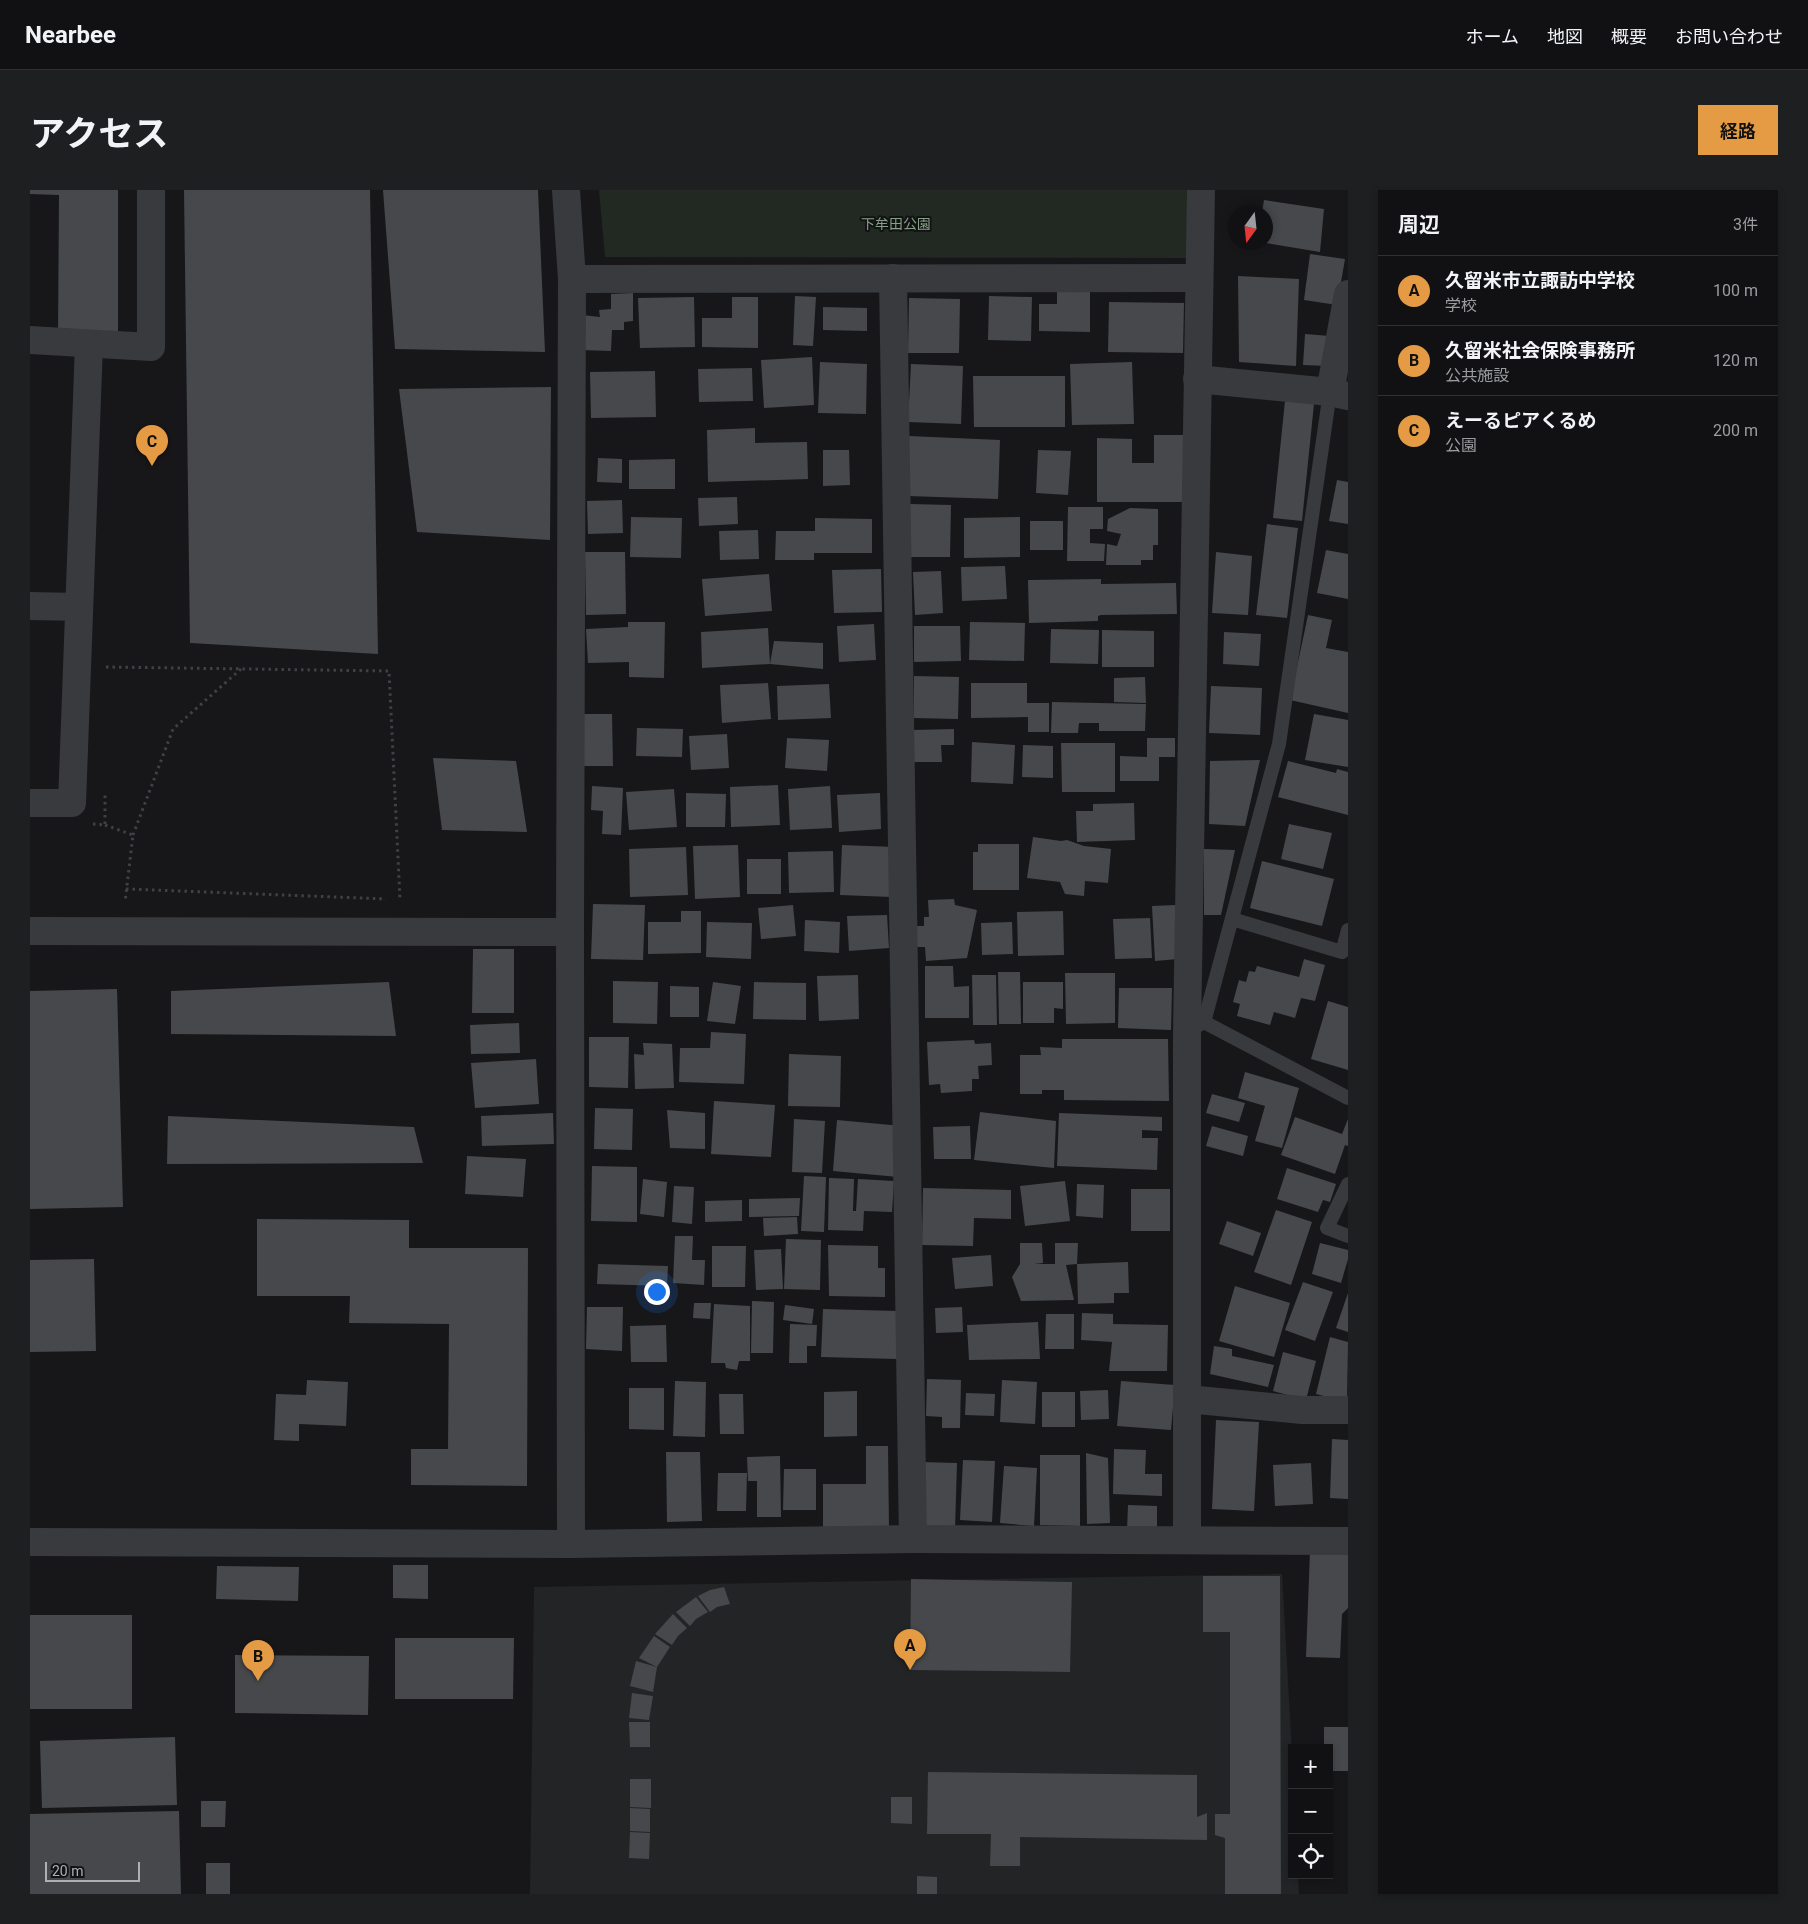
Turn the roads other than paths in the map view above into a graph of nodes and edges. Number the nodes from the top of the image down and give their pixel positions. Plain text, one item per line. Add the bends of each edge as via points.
1 (151, 190) edge
2 (566, 190) edge
3 (1201, 190) edge
4 (893, 278) junction
5 (1198, 278) junction
6 (572, 279) junction
7 (1348, 294) edge
8 (30, 340) edge
9 (89, 344) junction
10 (1196, 379) junction
11 (1339, 394) edge
12 (30, 606) edge
13 (79, 607) junction
14 (30, 803) edge
15 (1232, 920) junction
16 (1348, 930) edge
17 (30, 931) edge
18 (570, 932) junction
19 (1196, 1027) junction
20 (1348, 1098) edge
21 (1348, 1184) edge
22 (1348, 1236) edge
23 (1187, 1399) junction
24 (1348, 1410) edge
25 (913, 1539) junction
26 (1187, 1539) junction
27 (1348, 1541) edge
28 (30, 1542) edge
29 (571, 1544) junction

1 - 9 street via 151,347
2 - 6 street
3 - 5 street
4 - 5 street
4 - 6 street
4 - 25 street
5 - 10 street
6 - 18 street
7 - 11 street
8 - 9 street
9 - 13 street
10 - 11 street
10 - 19 street
11 - 15 lane via 1279,744
12 - 13 street
13 - 14 street via 72,803
15 - 16 lane via 1342,952
15 - 19 lane
17 - 18 street
18 - 29 street
19 - 20 lane
19 - 23 street
21 - 22 lane via 1327,1228
23 - 24 street via 1302,1410
23 - 26 street
25 - 26 street
25 - 29 street
26 - 27 street
28 - 29 street

